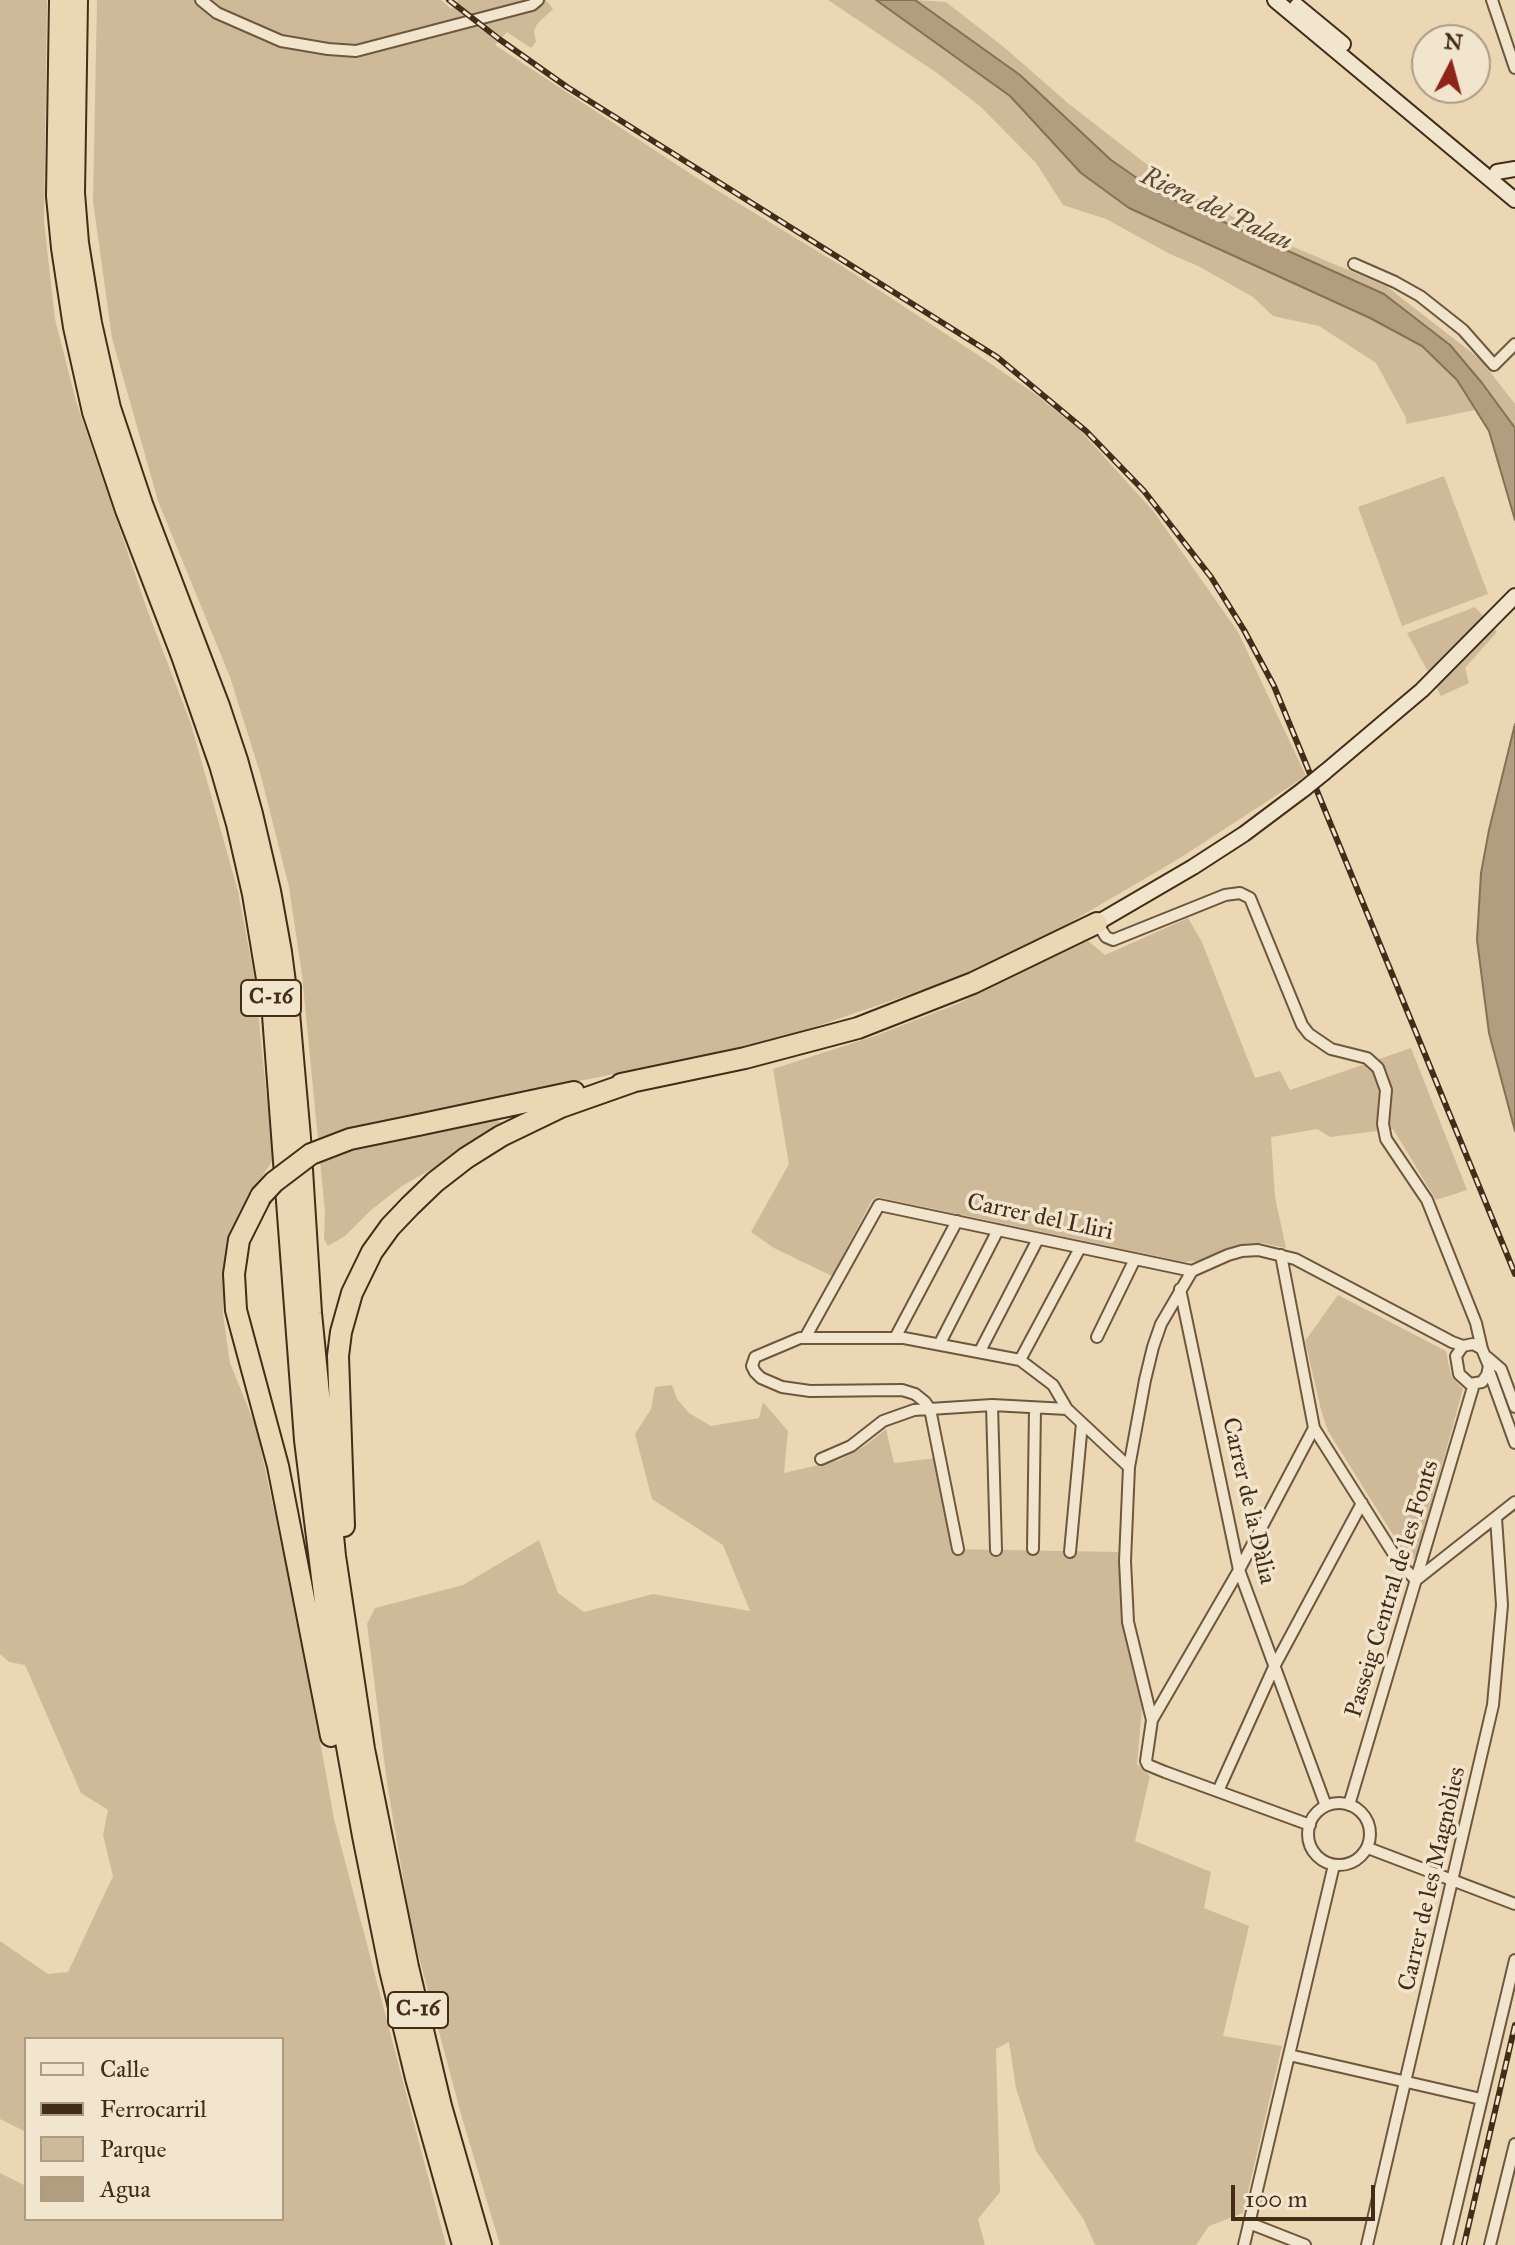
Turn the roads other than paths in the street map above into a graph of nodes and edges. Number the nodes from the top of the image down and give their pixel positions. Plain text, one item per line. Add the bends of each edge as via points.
1 (60, 0) edge
2 (77, 0) edge
3 (201, 0) edge
4 (538, 0) edge
5 (1275, 0) edge
6 (1290, 0) edge
7 (1492, 0) edge
8 (1515, 68) edge
9 (1515, 169) edge
10 (1497, 172) junction
11 (1515, 188) edge
12 (1515, 200) edge
13 (1354, 264) dead end
14 (1515, 344) edge
15 (1515, 596) edge
16 (1097, 923) junction
17 (632, 1082) junction
18 (957, 1221) junction
19 (998, 1230) junction
20 (1038, 1239) junction
21 (1080, 1248) junction
22 (1281, 1255) junction
23 (1135, 1259) junction
24 (1192, 1271) junction
25 (1180, 1289) junction
26 (1097, 1337) dead end
27 (805, 1338) junction
28 (895, 1338) junction
29 (940, 1343) junction
30 (1463, 1346) junction
31 (980, 1351) junction
32 (1485, 1353) junction
33 (1020, 1360) junction
34 (1489, 1371) junction
35 (1474, 1384) junction
36 (992, 1405) junction
37 (1515, 1407) edge
38 (1035, 1408) junction
39 (930, 1409) junction
40 (1067, 1409) junction
41 (1082, 1423) junction
42 (1314, 1428) junction
43 (1515, 1443) edge
44 (821, 1459) dead end
45 (1129, 1467) junction
46 (1515, 1502) edge
47 (1362, 1503) junction
48 (1496, 1518) junction
49 (958, 1549) dead end
50 (1033, 1549) dead end
51 (996, 1550) dead end
52 (1070, 1552) dead end
53 (1239, 1570) junction
54 (1416, 1580) junction
55 (1275, 1665) junction
56 (353, 1682) junction
57 (1152, 1720) junction
58 (1218, 1791) junction
59 (1349, 1805) junction
60 (1326, 1806) junction
61 (1310, 1825) junction
62 (1368, 1848) junction
63 (1334, 1865) junction
64 (1454, 1880) junction
65 (1512, 1903) edge
66 (1515, 1960) edge
67 (402, 2018) junction
68 (1289, 2055) junction
69 (1406, 2083) junction
70 (1481, 2099) junction
71 (1515, 2144) edge
72 (1249, 2223) junction
73 (463, 2245) edge
74 (481, 2245) edge
75 (1244, 2245) edge
76 (1305, 2245) edge
77 (1367, 2245) edge
78 (1447, 2245) edge
79 (1490, 2245) edge

1 - 67 highway, C-16 via 57,196 77,341 121,496 220,765 264,955 318,1558 347,1750
2 - 56 highway, C-16 via 74,193 91,323 128,463 237,760 281,952 322,1437
3 - 4 street via 217,13 281,41 356,51
5 - 12 main road
6 - 10 main road
7 - 8 street
9 - 10 main road
10 - 11 main road
13 - 14 street via 1442,312 1494,365
15 - 16 main road, bridge via 1422,690 1304,789 1244,834
16 - 17 highway via 973,983 858,1028
16 - 32 street via 1113,940 1225,895 1246,895 1302,1025 1322,1045 1367,1058 1378,1068 1386,1090 1386,1139 1427,1200
17 - 56 highway via 561,1107 466,1158 390,1227 359,1276 338,1356
17 - 67 highway, bridge via 350,1139 311,1154 261,1196 236,1256 236,1310 276,1454 357,1869 381,1964
18 - 19 street, Carrer del Lliri
18 - 27 street, Carrer del Lliri via 879,1205
18 - 28 street
19 - 20 street, Carrer del Lliri
19 - 29 street
20 - 21 street, Carrer del Lliri
20 - 31 street
21 - 23 street, Carrer del Lliri
21 - 33 street
22 - 24 street via 1242,1251
22 - 30 street
22 - 42 street
23 - 24 street, Carrer del Lliri
23 - 26 street
24 - 25 street
25 - 45 street via 1153,1347
25 - 53 street, Carrer de la Dàlia
27 - 28 street
27 - 39 street via 755,1357 755,1372 771,1383 804,1390 902,1390 921,1398
28 - 29 street
29 - 31 street
30 - 32 street via 1473,1344
30 - 35 street via 1456,1366 1461,1378
31 - 33 street
32 - 34 street
32 - 37 street via 1501,1369
33 - 40 street via 1053,1385
34 - 35 street
34 - 43 street
35 - 54 street, Passeig Central de les Fonts
36 - 38 street
36 - 39 street
36 - 51 street
38 - 40 street
38 - 50 street
39 - 44 street via 883,1421 851,1446
39 - 49 street
40 - 41 street
41 - 45 street
41 - 52 street
42 - 47 street
42 - 53 street
45 - 57 street via 1128,1622
46 - 48 street
47 - 54 street
47 - 55 street
48 - 54 street
48 - 64 street, Carrer de les Magnòlies via 1502,1605 1499,1659
53 - 55 street, Carrer de la Dàlia
53 - 57 street
54 - 59 street, Passeig Central de les Fonts
55 - 58 street
55 - 60 street, Carrer de la Dàlia
56 - 74 highway, C-16 via 408,1967
57 - 58 street via 1148,1765
58 - 61 street
59 - 60 street
59 - 62 street via 1367,1820
60 - 61 street
61 - 63 street via 1314,1852
62 - 63 street via 1350,1864
62 - 64 street
63 - 68 street
64 - 65 street
64 - 69 street, Carrer de les Magnòlies
66 - 70 street
67 - 73 highway, C-16
68 - 69 street
68 - 72 street
69 - 70 street
69 - 77 street, Carrer de les Magnòlies
70 - 78 street
71 - 79 street
72 - 75 street
72 - 76 street

